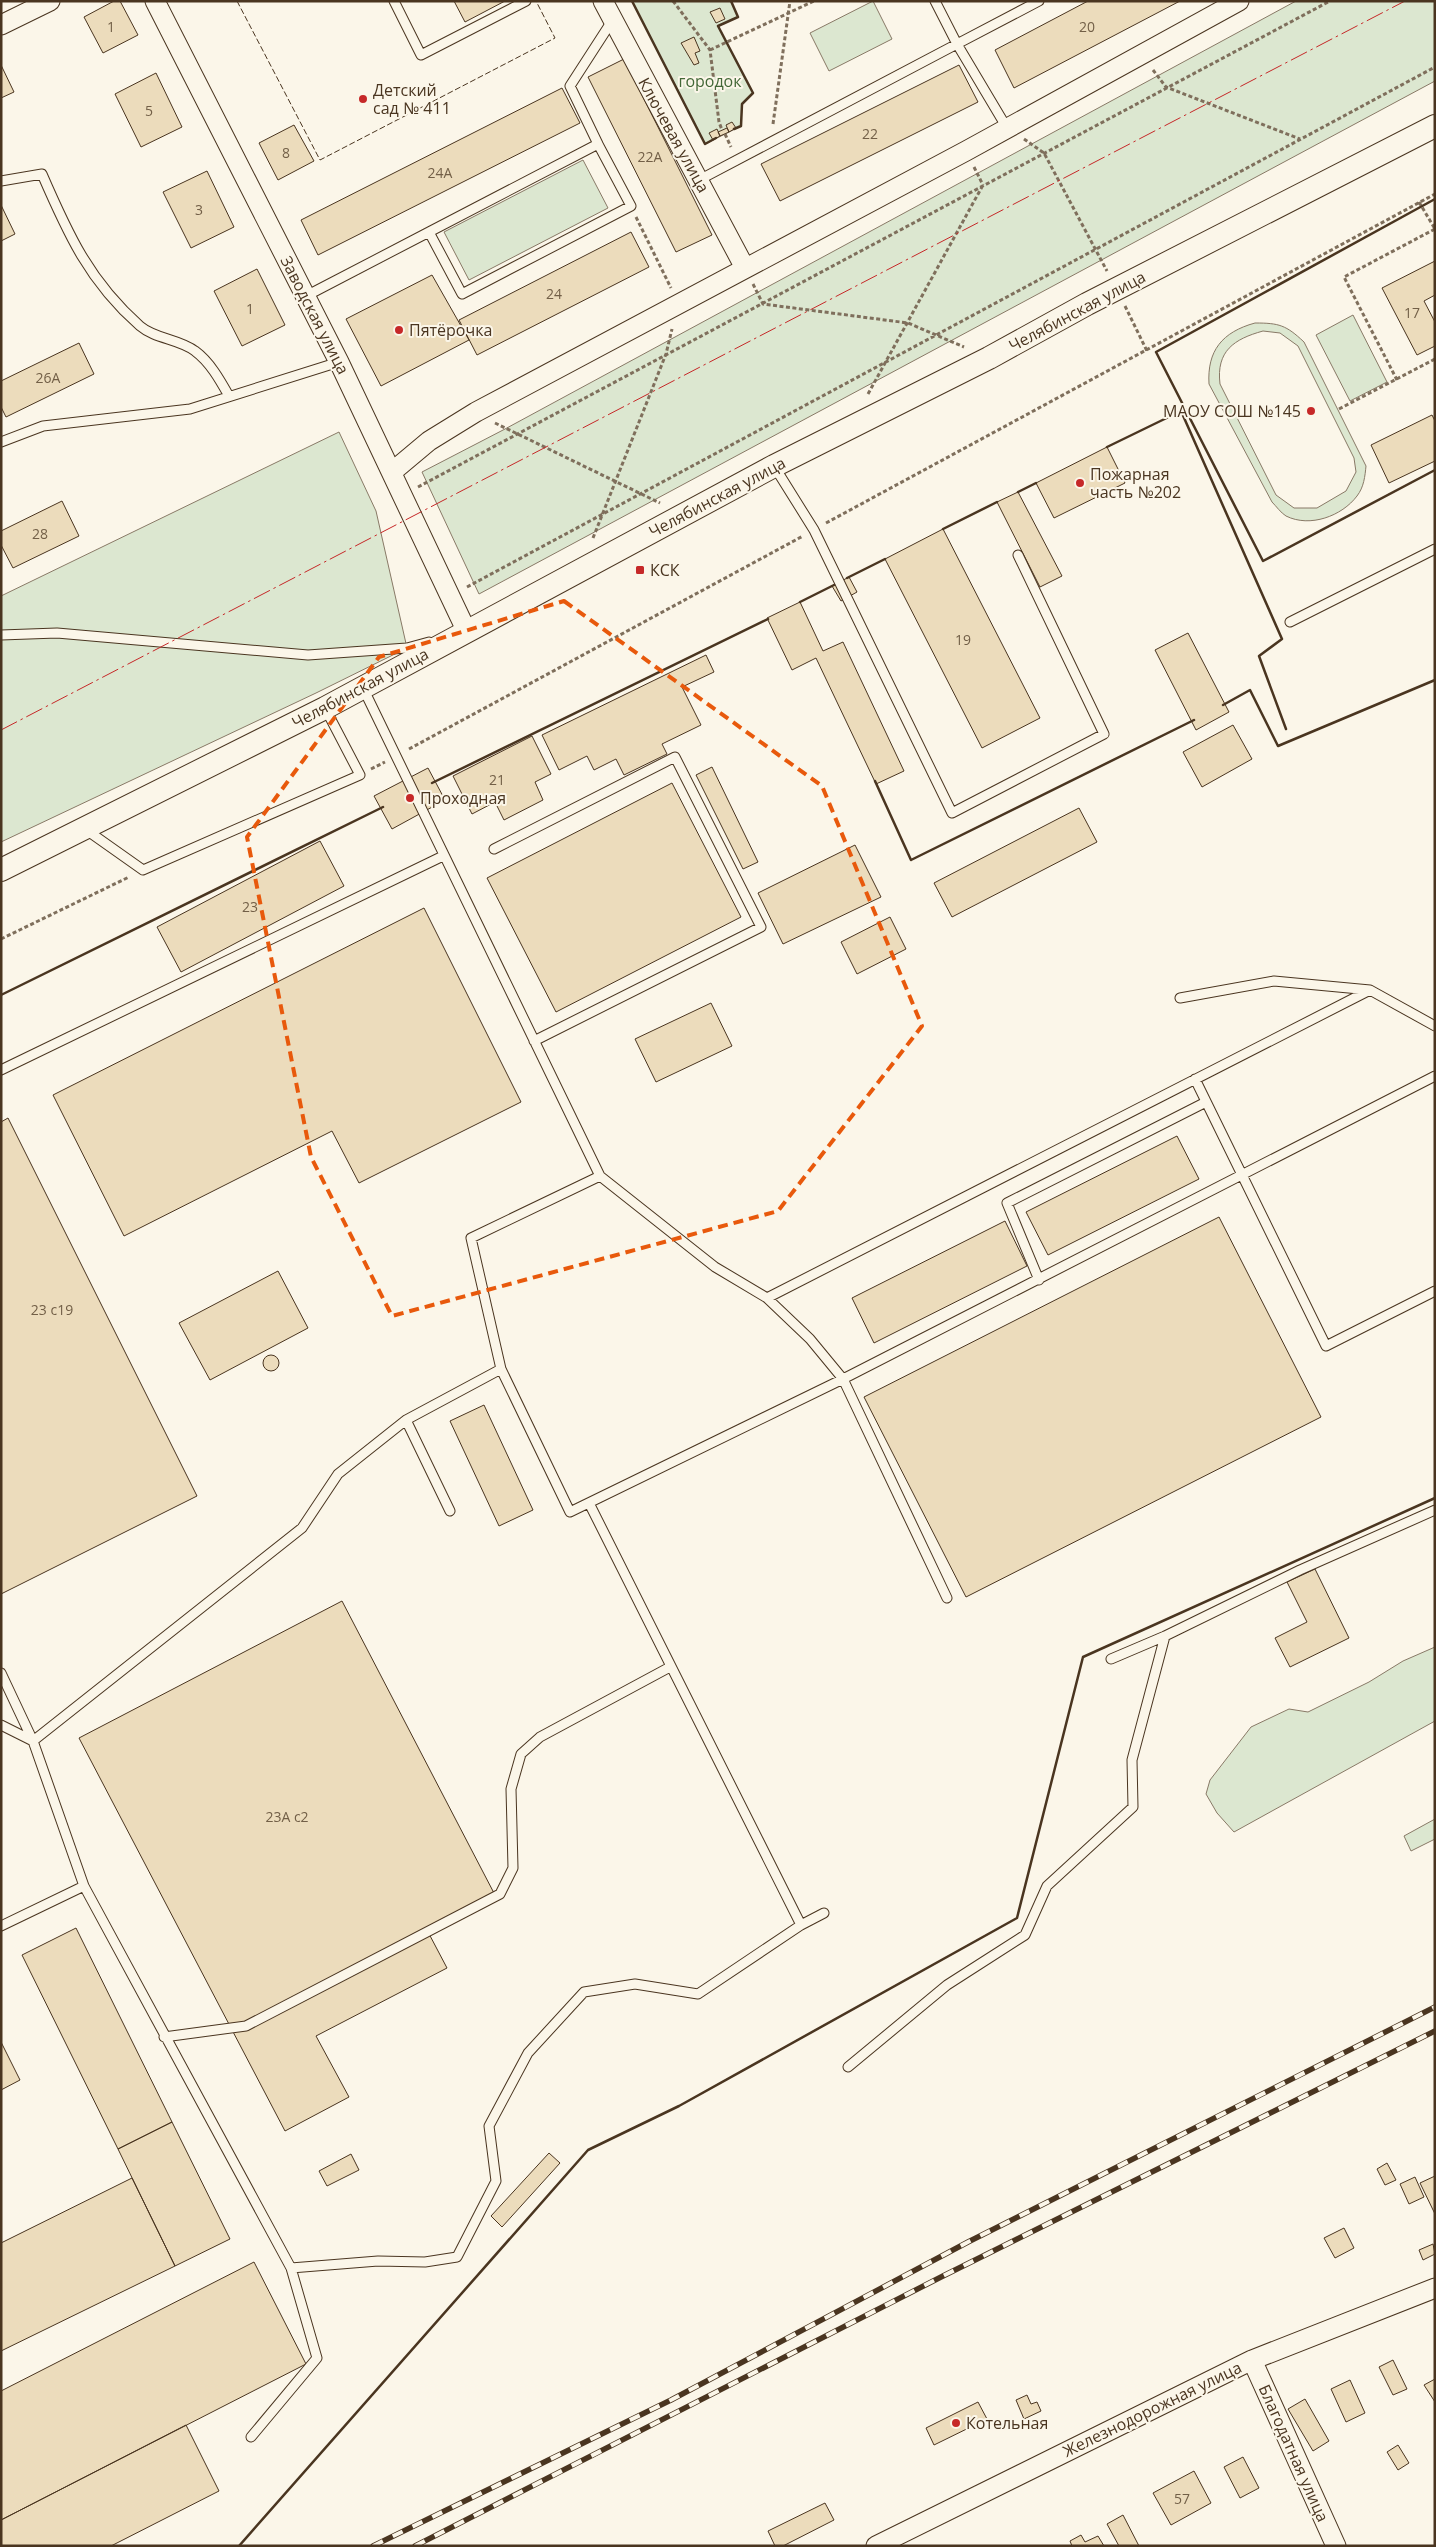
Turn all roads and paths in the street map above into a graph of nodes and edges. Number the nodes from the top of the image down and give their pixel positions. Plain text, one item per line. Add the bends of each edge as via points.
1 (50, 1) edge
2 (155, 1) edge
3 (394, 1) edge
4 (526, 1) edge
5 (602, 1) edge
6 (673, 1) edge
7 (790, 1) edge
8 (814, 1) edge
9 (935, 1) edge
10 (1039, 1) edge
11 (1239, 1) edge
12 (1330, 1) edge
13 (788, 13) junction
14 (612, 22) junction
15 (1, 25) edge
16 (957, 44) junction
17 (710, 50) junction
18 (1141, 53) junction
19 (1435, 67) edge
20 (1166, 87) junction
21 (1435, 126) edge
22 (1007, 128) junction
23 (722, 130) dead end
24 (1300, 139) junction
25 (770, 142) junction
26 (598, 144) junction
27 (1044, 153) junction
28 (699, 180) junction
29 (1, 181) edge
30 (983, 185) junction
31 (1435, 194) edge
32 (1419, 202) junction
33 (631, 206) junction
34 (429, 232) junction
35 (1095, 249) junction
36 (745, 268) junction
37 (1117, 289) junction
38 (306, 296) junction
39 (678, 302) junction
40 (763, 304) junction
41 (908, 323) junction
42 (936, 335) junction
43 (1147, 351) junction
44 (666, 354) junction
45 (1435, 360) edge
46 (887, 361) junction
47 (339, 362) junction
48 (1396, 380) junction
49 (867, 395) dead end
50 (229, 396) junction
51 (1339, 409) dead end
52 (505, 429) dead end
53 (517, 435) junction
54 (1, 442) edge
55 (774, 466) junction
56 (392, 472) junction
57 (617, 482) junction
58 (641, 493) junction
59 (404, 494) junction
60 (605, 513) junction
61 (683, 514) junction
62 (814, 530) junction
63 (1435, 550) edge
64 (1018, 556) dead end
65 (578, 571) junction
66 (449, 596) junction
67 (1290, 622) dead end
68 (467, 632) junction
69 (1, 635) edge
70 (363, 688) junction
71 (325, 708) junction
72 (397, 756) junction
73 (360, 775) junction
74 (85, 829) junction
75 (494, 849) dead end
76 (443, 856) junction
77 (1, 870) edge
78 (143, 870) junction
79 (1, 939) edge
80 (1370, 990) junction
81 (1180, 998) dead end
82 (1435, 1026) edge
83 (534, 1041) junction
84 (1, 1070) edge
85 (1435, 1076) edge
86 (1195, 1080) junction
87 (1206, 1102) junction
88 (1243, 1175) junction
89 (600, 1176) junction
90 (1039, 1280) junction
91 (1435, 1291) edge
92 (767, 1298) junction
93 (501, 1369) junction
94 (843, 1379) junction
95 (406, 1420) junction
96 (589, 1503) junction
97 (1435, 1510) edge
98 (450, 1511) dead end
99 (947, 1598) dead end
100 (1165, 1636) junction
101 (1110, 1659) dead end
102 (670, 1666) junction
103 (1, 1673) edge
104 (1, 1725) edge
105 (33, 1741) junction
106 (84, 1886) junction
107 (824, 1913) dead end
108 (801, 1925) junction
109 (1, 1926) edge
110 (164, 2036) junction
111 (848, 2067) dead end
112 (291, 2268) junction
113 (1435, 2288) edge
114 (1252, 2360) junction
115 (251, 2437) dead end
116 (876, 2546) edge
117 (1336, 2546) edge

1 - 15 street
2 - 38 street, Заводская улица
3 - 4 lane via 422,55
5 - 14 street, Ключевая улица
6 - 17 path
7 - 13 path
8 - 13 path
9 - 16 lane
10 - 16 lane
11 - 18 street
12 - 20 path
13 - 17 path
13 - 25 path
14 - 26 lane via 570,86
14 - 28 street, Ключевая улица
16 - 22 lane
16 - 25 lane
17 - 23 path
18 - 20 path
18 - 22 street
19 - 24 path
20 - 24 path
20 - 27 path
21 - 37 street, Челябинская улица
22 - 27 path
22 - 36 street
24 - 35 path
25 - 28 lane
26 - 33 lane
26 - 34 lane
27 - 30 path
27 - 35 path
28 - 36 street, Ключевая улица
29 - 50 lane via 42,174 69,237 104,291 142,328 195,350 216,373
30 - 40 path
30 - 41 path
31 - 32 path
32 - 43 path
32 - 48 path via 1435,229 1344,277
33 - 34 lane via 462,294
33 - 39 path
34 - 38 lane
35 - 37 path
35 - 42 path
36 - 39 street
37 - 43 path
37 - 55 street, Челябинская улица via 989,358
38 - 47 street, Заводская улица
39 - 44 path
39 - 56 street via 476,412 429,441
40 - 41 path
40 - 44 path
41 - 42 path
41 - 46 path
42 - 46 path
43 - 62 path
44 - 53 path
44 - 57 path
45 - 48 path
46 - 49 path
46 - 58 path
47 - 50 lane
47 - 56 street, Заводская улица
48 - 51 path
50 - 54 lane via 190,408 43,426
52 - 53 path
53 - 57 path
53 - 59 path
55 - 61 street, Челябинская улица
55 - 62 lane
56 - 59 street, Заводская улица
57 - 58 path
57 - 60 path
58 - 60 path
58 - 61 path
59 - 66 street, Заводская улица
60 - 65 path
60 - 66 path
61 - 65 street, Челябинская улица
62 - 64 lane via 952,813 1104,734
62 - 72 path
63 - 67 lane
65 - 68 street, Челябинская улица
66 - 68 street, Заводская улица
68 - 69 lane via 407,648 308,655 57,633
68 - 70 street, Челябинская улица
70 - 71 street, Челябинская улица
70 - 72 lane
71 - 73 lane
71 - 74 street, Челябинская улица
72 - 73 path
72 - 76 lane
73 - 78 lane
74 - 77 street, Челябинская улица
74 - 78 lane
75 - 83 lane via 676,757 761,927
76 - 83 lane
76 - 84 lane
78 - 79 path
80 - 81 lane via 1274,981
80 - 82 lane
80 - 86 lane
83 - 89 lane
85 - 88 lane
86 - 87 lane
86 - 92 lane
87 - 88 lane
87 - 90 lane via 1007,1203
88 - 90 lane
88 - 91 lane via 1326,1346
89 - 92 lane via 715,1267
89 - 93 lane via 471,1238
90 - 94 lane
92 - 94 lane via 810,1339
93 - 95 lane
93 - 96 lane via 570,1512
94 - 96 lane
94 - 99 lane
95 - 98 lane
95 - 105 lane via 338,1474 302,1528
96 - 102 lane
97 - 100 lane via 1300,1570
100 - 101 lane
100 - 111 lane via 1132,1760 1133,1807 1047,1886 1025,1935 947,1985
102 - 108 lane
102 - 110 lane via 540,1738 521,1754 511,1789 513,1868 500,1894 246,2026
103 - 105 lane
104 - 105 lane
105 - 106 lane
106 - 109 lane
106 - 110 lane
107 - 108 lane
108 - 112 lane via 698,1994 634,1984 584,1992 528,2053 489,2126 496,2181 457,2257 425,2262
110 - 112 lane
112 - 115 lane via 317,2358
113 - 114 street, Железнодорожная улица
114 - 116 street, Железнодорожная улица
114 - 117 street, Благодатная улица

